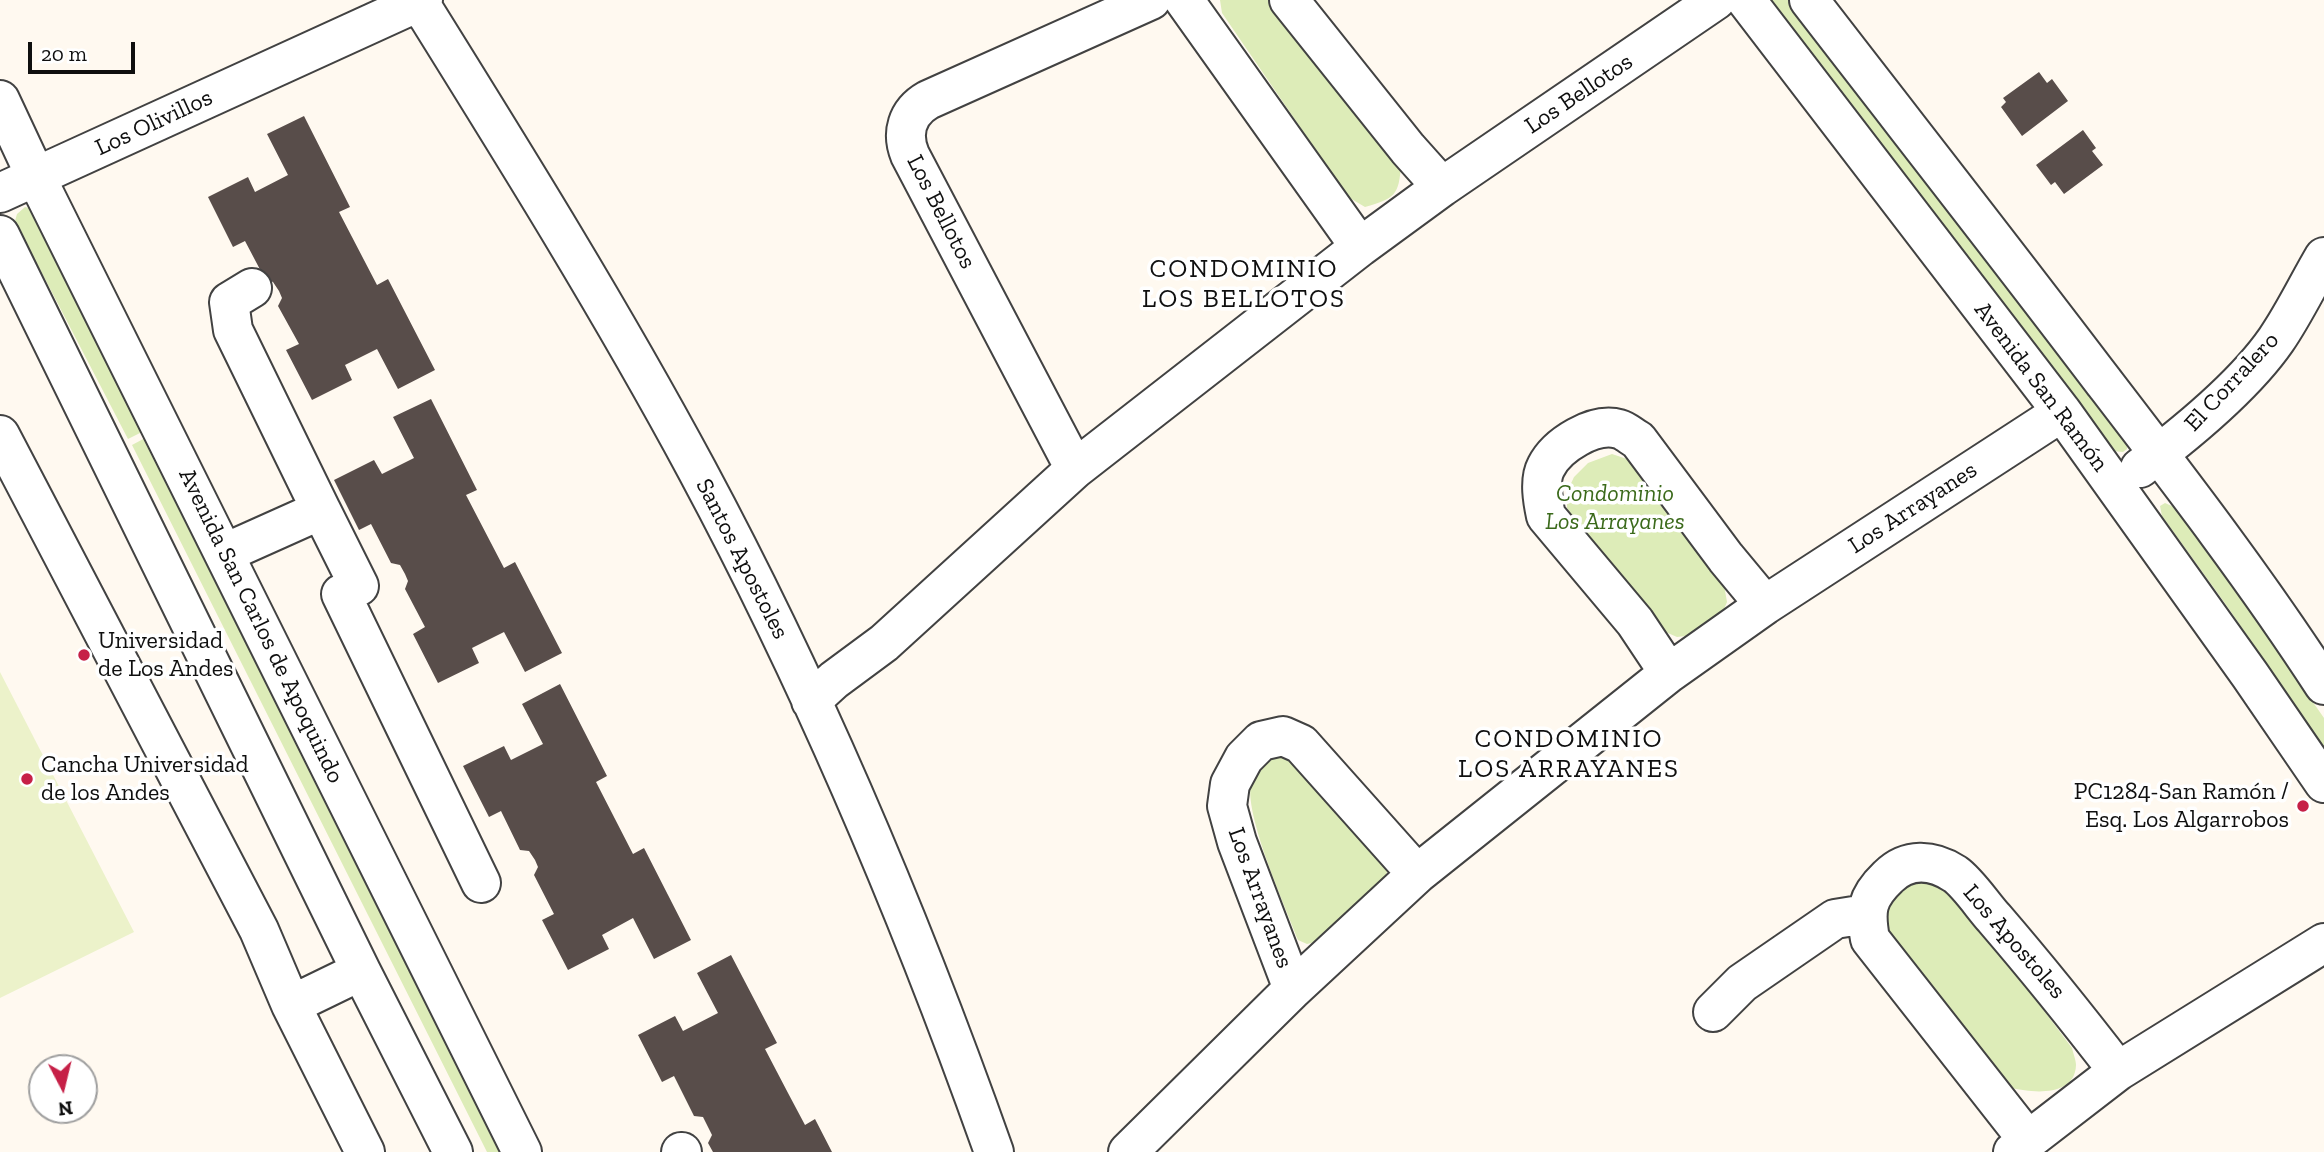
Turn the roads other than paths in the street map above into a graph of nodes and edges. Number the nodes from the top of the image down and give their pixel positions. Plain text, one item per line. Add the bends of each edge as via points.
1 (1151, 0) edge
2 (1184, 0) edge
3 (1289, 0) edge
4 (1716, 0) edge
5 (1746, 0) edge
6 (1809, 0) edge
7 (421, 1) edge
8 (0, 100) edge
9 (36, 177) junction
10 (1441, 187) junction
11 (0, 193) edge
12 (0, 235) edge
13 (1360, 247) junction
14 (2324, 257) edge
15 (252, 288) dead end
16 (2062, 412) junction
17 (0, 435) edge
18 (170, 443) junction
19 (2159, 454) junction
20 (1075, 469) junction
21 (116, 472) junction
22 (2116, 487) junction
23 (321, 510) junction
24 (225, 553) junction
25 (1765, 605) junction
26 (1669, 673) junction
27 (2324, 685) edge
28 (811, 701) junction
29 (2324, 783) edge
30 (1417, 874) junction
31 (481, 883) dead end
32 (1866, 914) junction
33 (2324, 943) edge
34 (360, 971) junction
35 (1293, 989) junction
36 (291, 1005) junction
37 (1713, 1013) dead end
38 (2118, 1071) junction
39 (2020, 1146) edge
40 (365, 1152) edge
41 (453, 1152) edge
42 (522, 1152) edge
43 (994, 1152) edge
44 (1128, 1152) edge

1 - 20 street, Los Bellotos via 928,100 913,111 906,128 910,155
2 - 13 street
3 - 10 street
4 - 10 street, Los Bellotos
5 - 16 street, Avenida San Ramón
6 - 19 street
7 - 9 street, Los Olivillos
7 - 28 street, Santos Apostoles via 660,401
8 - 9 street, Avenida San Carlos de Apoquindo
9 - 11 street, Los Olivillos
9 - 18 street, Avenida San Carlos de Apoquindo
10 - 13 street, Los Bellotos
12 - 21 street
13 - 20 street, Los Bellotos
14 - 19 street, El Corralero via 2276,341 2242,379
15 - 23 street via 229,302 233,330
16 - 22 street, Avenida San Ramón
16 - 25 street, Los Arrayanes
17 - 36 street via 259,930
18 - 21 street via 152,436 134,440 120,453
18 - 24 street, Avenida San Carlos de Apoquindo
19 - 22 street, El Corralero
19 - 27 street
20 - 28 street, Los Bellotos via 884,643
21 - 34 street
22 - 29 street, Avenida San Ramón
23 - 24 street
23 - 31 street via 359,586 341,594
24 - 42 street, Avenida San Carlos de Apoquindo
25 - 26 street, Los Arrayanes
25 - 26 street via 1638,440 1619,429 1598,429 1563,447 1545,468 1542,497 1546,516 1635,622
26 - 30 street, Los Arrayanes
28 - 43 street, Santos Apostoles via 911,932
30 - 35 street, Los Arrayanes
30 - 35 street, Los Arrayanes via 1301,744 1283,736 1261,741 1234,775 1227,806
32 - 37 street via 1835,919 1742,983
32 - 38 street, Los Apostoles via 1872,894 1889,875 1909,863 1927,863 1956,874 2061,996
32 - 39 street via 1870,939
33 - 38 street
34 - 36 street
34 - 41 street
35 - 44 street, Los Arrayanes
36 - 40 street
38 - 39 street

